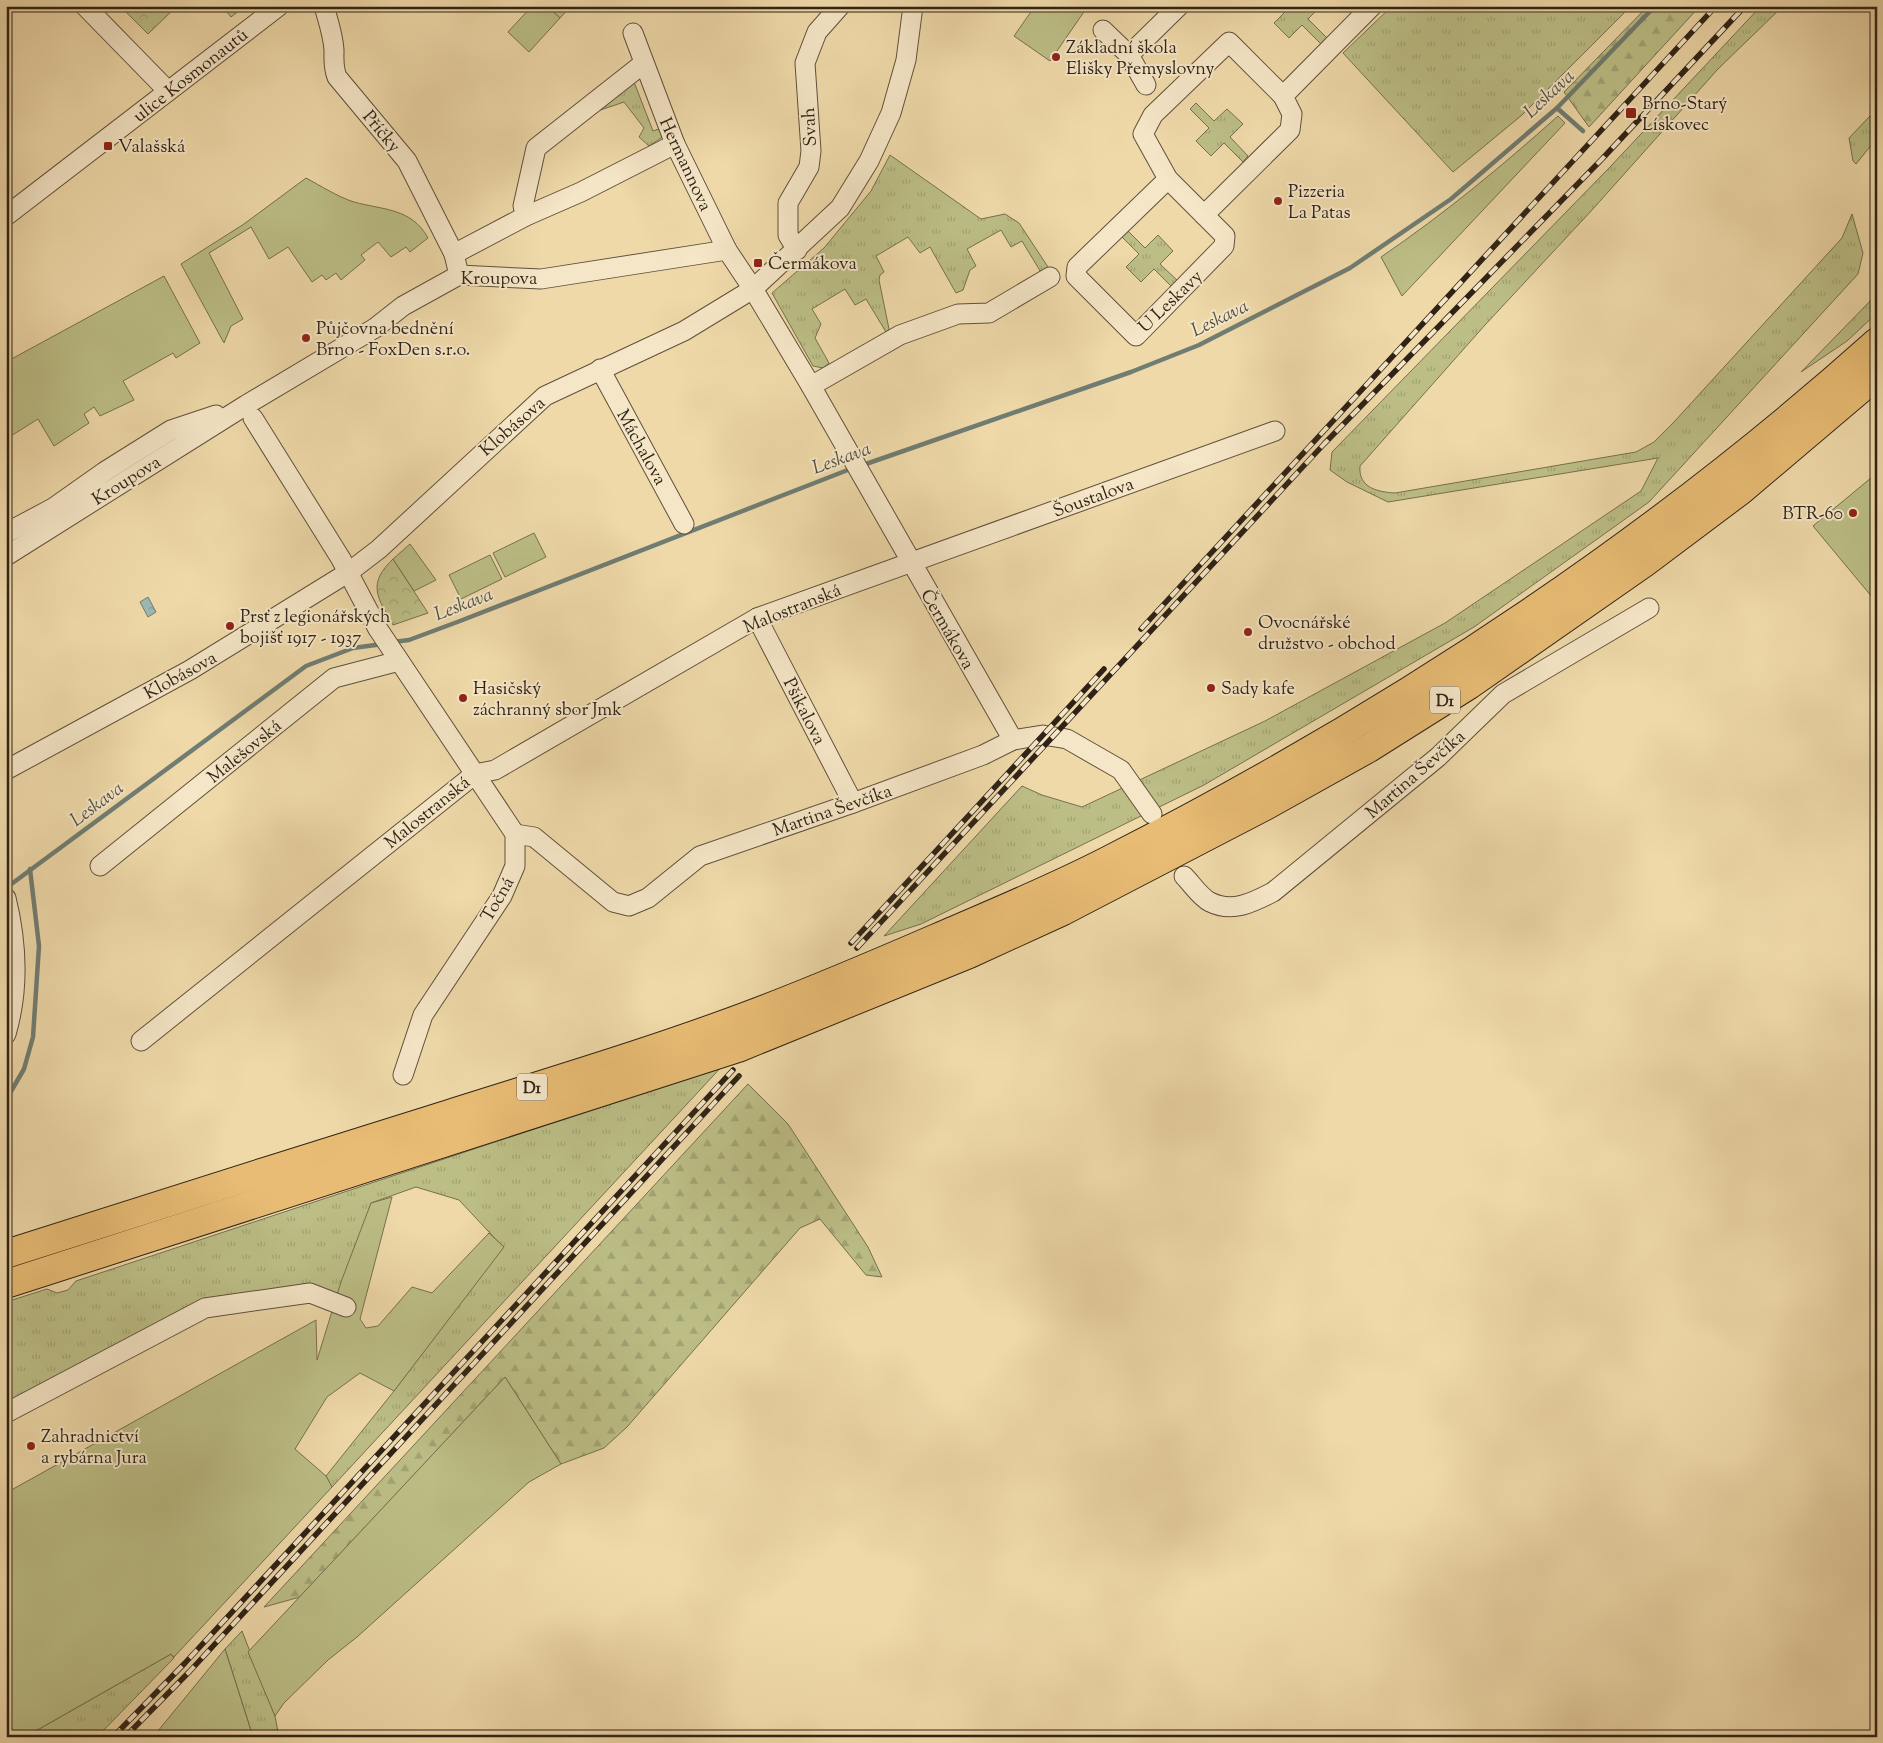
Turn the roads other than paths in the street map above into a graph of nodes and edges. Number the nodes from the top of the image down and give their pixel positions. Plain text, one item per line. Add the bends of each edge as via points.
1 (85, 6) edge
2 (279, 6) edge
3 (324, 6) edge
4 (840, 6) edge
5 (913, 6) edge
6 (1179, 6) edge
7 (1372, 6) edge
8 (1102, 30) dead end
9 (633, 32) dead end
10 (1129, 55) junction
11 (644, 63) junction
12 (1146, 85) dead end
13 (168, 91) junction
14 (1283, 96) junction
15 (675, 144) junction
16 (1168, 179) junction
17 (1204, 215) junction
18 (6, 216) edge
19 (526, 216) junction
20 (727, 250) junction
21 (797, 250) junction
22 (454, 254) junction
23 (459, 275) junction
24 (1050, 277) dead end
25 (753, 289) junction
26 (1877, 342) edge
27 (600, 369) junction
28 (1877, 376) edge
29 (811, 386) junction
30 (249, 412) junction
31 (1275, 431) dead end
32 (684, 524) dead end
33 (6, 533) edge
34 (6, 556) edge
35 (911, 564) junction
36 (349, 572) junction
37 (1649, 608) dead end
38 (757, 618) junction
39 (397, 658) junction
40 (1012, 740) junction
41 (6, 770) edge
42 (475, 774) junction
43 (853, 803) junction
44 (1152, 814) dead end
45 (516, 834) junction
46 (100, 866) dead end
47 (1184, 876) dead end
48 (7, 903) edge
49 (6, 1034) edge
50 (141, 1041) dead end
51 (403, 1075) dead end
52 (6, 1254) edge
53 (6, 1284) edge
54 (346, 1307) dead end
55 (6, 1414) edge

1 - 13 street
2 - 13 street, ulice Kosmonautů
3 - 22 street, Příčky via 334,51 332,64 337,77 406,161
4 - 21 street, Svah via 818,32 805,62 811,151 809,167 788,203 788,236
5 - 21 street, Klobásova via 906,60 891,113 870,161 840,208
6 - 10 street
7 - 14 street
8 - 10 street
9 - 11 street, Hermannova
10 - 12 street
11 - 15 street, Hermannova
11 - 19 street via 536,148 523,206
13 - 18 street, ulice Kosmonautů
14 - 16 street, U Leskavy via 1229,42 1153,115 1143,134
14 - 17 street, U Leskavy via 1292,114 1290,130
15 - 19 street via 582,192
15 - 20 street, Hermannova
16 - 17 street, U Leskavy
16 - 17 street, U Leskavy via 1077,267 1076,276 1136,336 1224,246 1225,236
19 - 22 street
20 - 23 street, Kroupova via 541,278
20 - 25 street, Hermannova
21 - 25 street, Klobásova
22 - 23 street, Příčky
23 - 30 street, Kroupova via 403,306
24 - 29 street via 989,313 958,314 900,335
25 - 27 street, Klobásova via 684,331
25 - 29 street, Čermákova
26 - 52 highway, D1 via 1750,449 1633,540 1543,604 1354,725 1247,787 1106,862 853,974 647,1051
27 - 32 street, Máchalova
27 - 36 street, Klobásova via 545,396 379,549
28 - 53 highway, D1 via 1716,509 1469,685 1369,748 1268,805 1063,911 969,954 738,1048
29 - 35 street, Čermákova
30 - 33 street, Kroupova via 171,430 53,508
30 - 34 street, Kroupova
30 - 36 street
31 - 35 street, Šoustalova
35 - 38 street, Malostranská
35 - 40 street, Čermákova
36 - 39 street
36 - 41 street, Klobásova via 190,670
37 - 47 street, Martina Ševčíka via 1503,694 1438,757 1273,892 1234,908 1208,901
38 - 42 street, Malostranská via 496,770
38 - 43 street, Pšikalova
39 - 42 street
39 - 46 street, Malešovská via 334,678
40 - 43 street, Martina Ševčíka via 983,755
40 - 44 street, Martina Ševčíka via 1043,735 1067,739 1121,770
42 - 45 street
42 - 50 street, Malostranská
43 - 45 street, Martina Ševčíka via 700,856 648,898 630,906 613,902 534,837
45 - 51 street, Točná via 515,866 502,896 423,1015
48 - 49 street via 16,958 13,1009
54 - 55 street via 310,1293 205,1308

